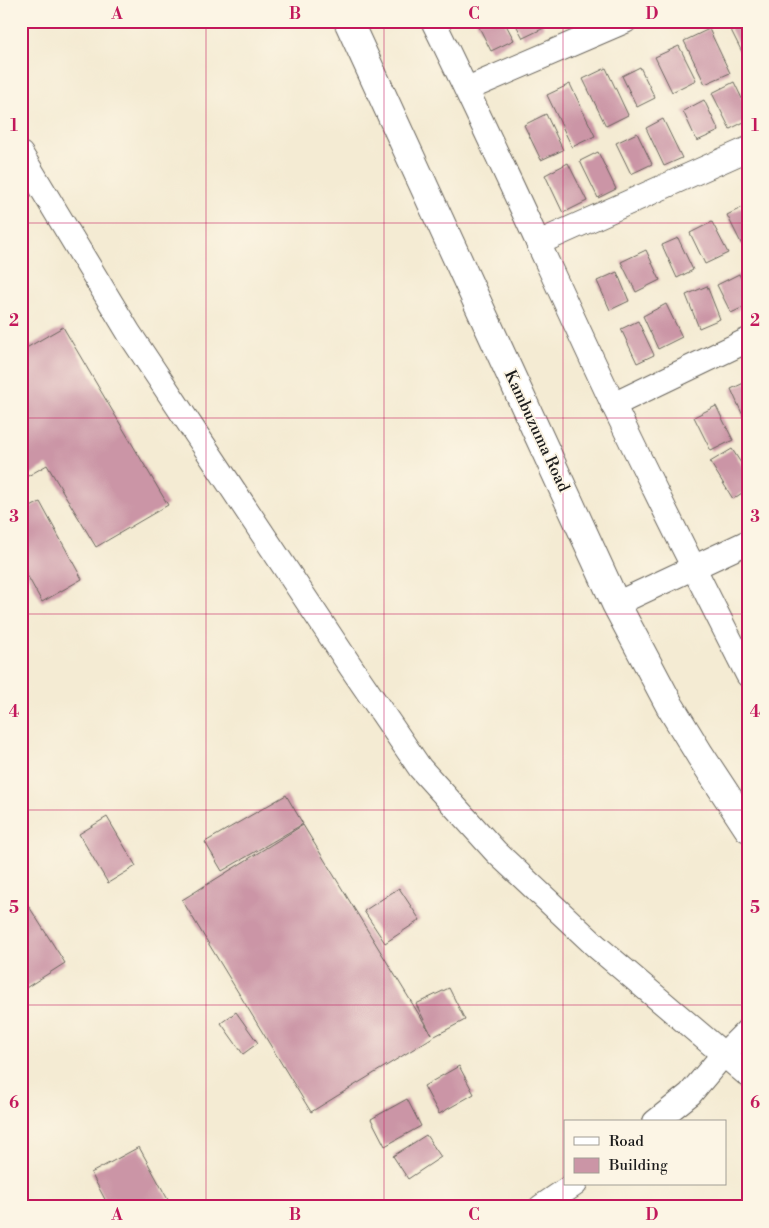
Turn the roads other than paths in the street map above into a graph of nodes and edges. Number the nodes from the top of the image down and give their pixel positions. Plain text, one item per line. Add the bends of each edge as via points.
1 (348, 21) edge
2 (434, 21) edge
3 (625, 21) edge
4 (467, 89) junction
5 (748, 149) edge
6 (21, 154) edge
7 (538, 242) junction
8 (748, 340) edge
9 (613, 405) junction
10 (748, 542) edge
11 (694, 568) junction
12 (616, 604) junction
13 (748, 675) edge
14 (748, 828) edge
15 (748, 1030) edge
16 (723, 1055) junction
17 (748, 1075) edge
18 (658, 1120) edge
19 (572, 1186) edge
20 (541, 1207) edge

1 - 12 main road, Kambuzuma Road
2 - 4 street
3 - 4 street
4 - 7 street
5 - 7 street
6 - 16 street via 129,333 420,768 496,852 581,932
7 - 9 street
8 - 9 street
9 - 11 street
10 - 11 street
11 - 12 street
11 - 13 street
12 - 14 main road, Kambuzuma Road via 670,706
15 - 16 street
16 - 17 street
16 - 18 street via 690,1094
19 - 20 street

